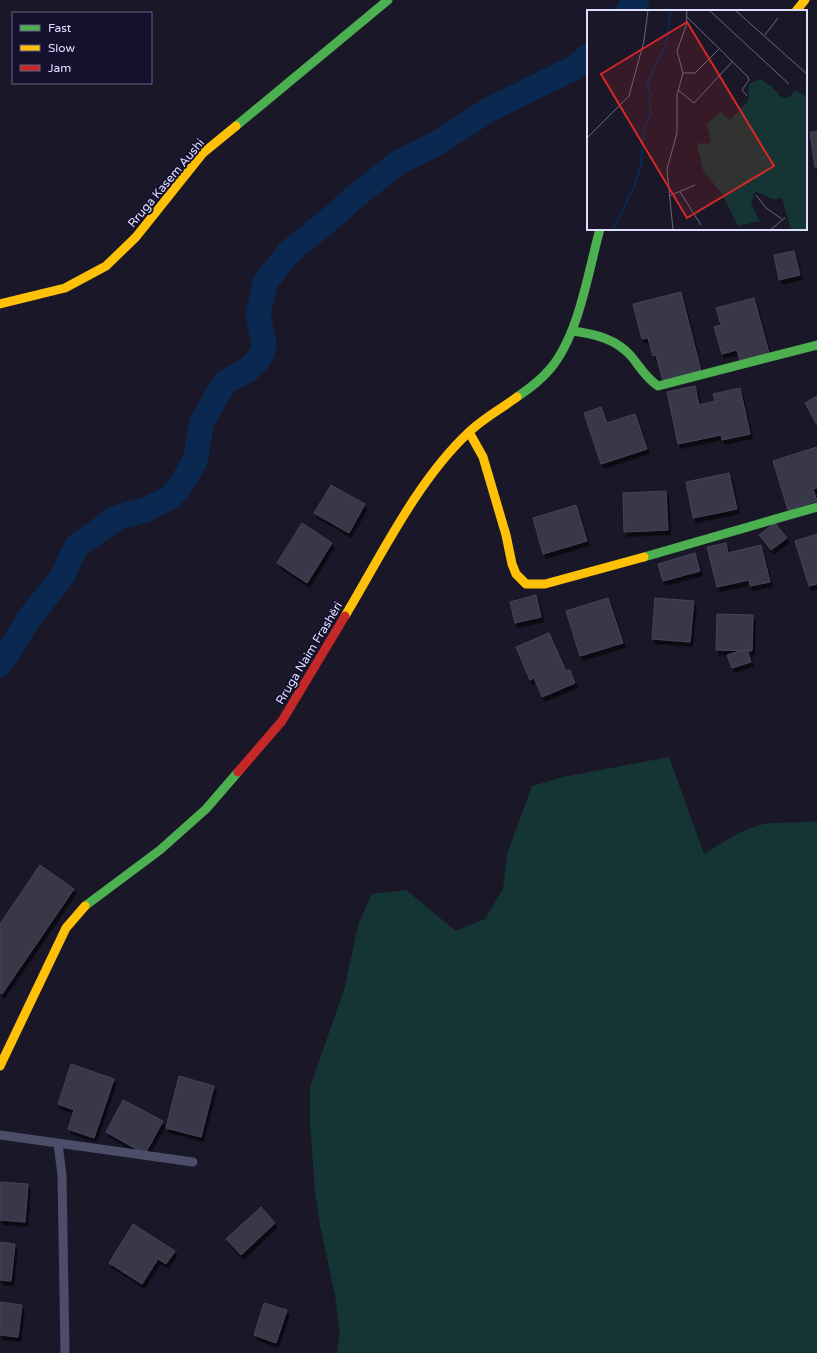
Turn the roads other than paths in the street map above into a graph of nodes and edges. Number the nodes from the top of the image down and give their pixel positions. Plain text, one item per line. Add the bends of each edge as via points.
1 (388, 0) edge
2 (805, 0) edge
3 (797, 10) edge
4 (600, 230) edge
5 (0, 304) edge
6 (573, 331) junction
7 (817, 344) edge
8 (469, 432) junction
9 (817, 507) edge
10 (0, 1066) edge
11 (0, 1135) edge
12 (58, 1144) junction
13 (193, 1162) dead end
14 (65, 1353) edge

1 - 5 street, Rruga Kasem Aushi via 203,154 136,237 106,266 65,288
2 - 3 street
4 - 6 street, Rruga Naim Frashëri
6 - 7 street via 598,334 615,341 636,362 648,380 658,386
6 - 8 street, Rruga Naim Frashëri via 550,368 537,383
8 - 9 street via 483,457 512,564 516,574 526,584 545,584 611,567
8 - 10 street, Rruga Naim Frashëri via 443,459 411,505 282,721 206,809 160,850 84,906 66,928
11 - 12 lane
12 - 13 lane
12 - 14 lane via 62,1175

